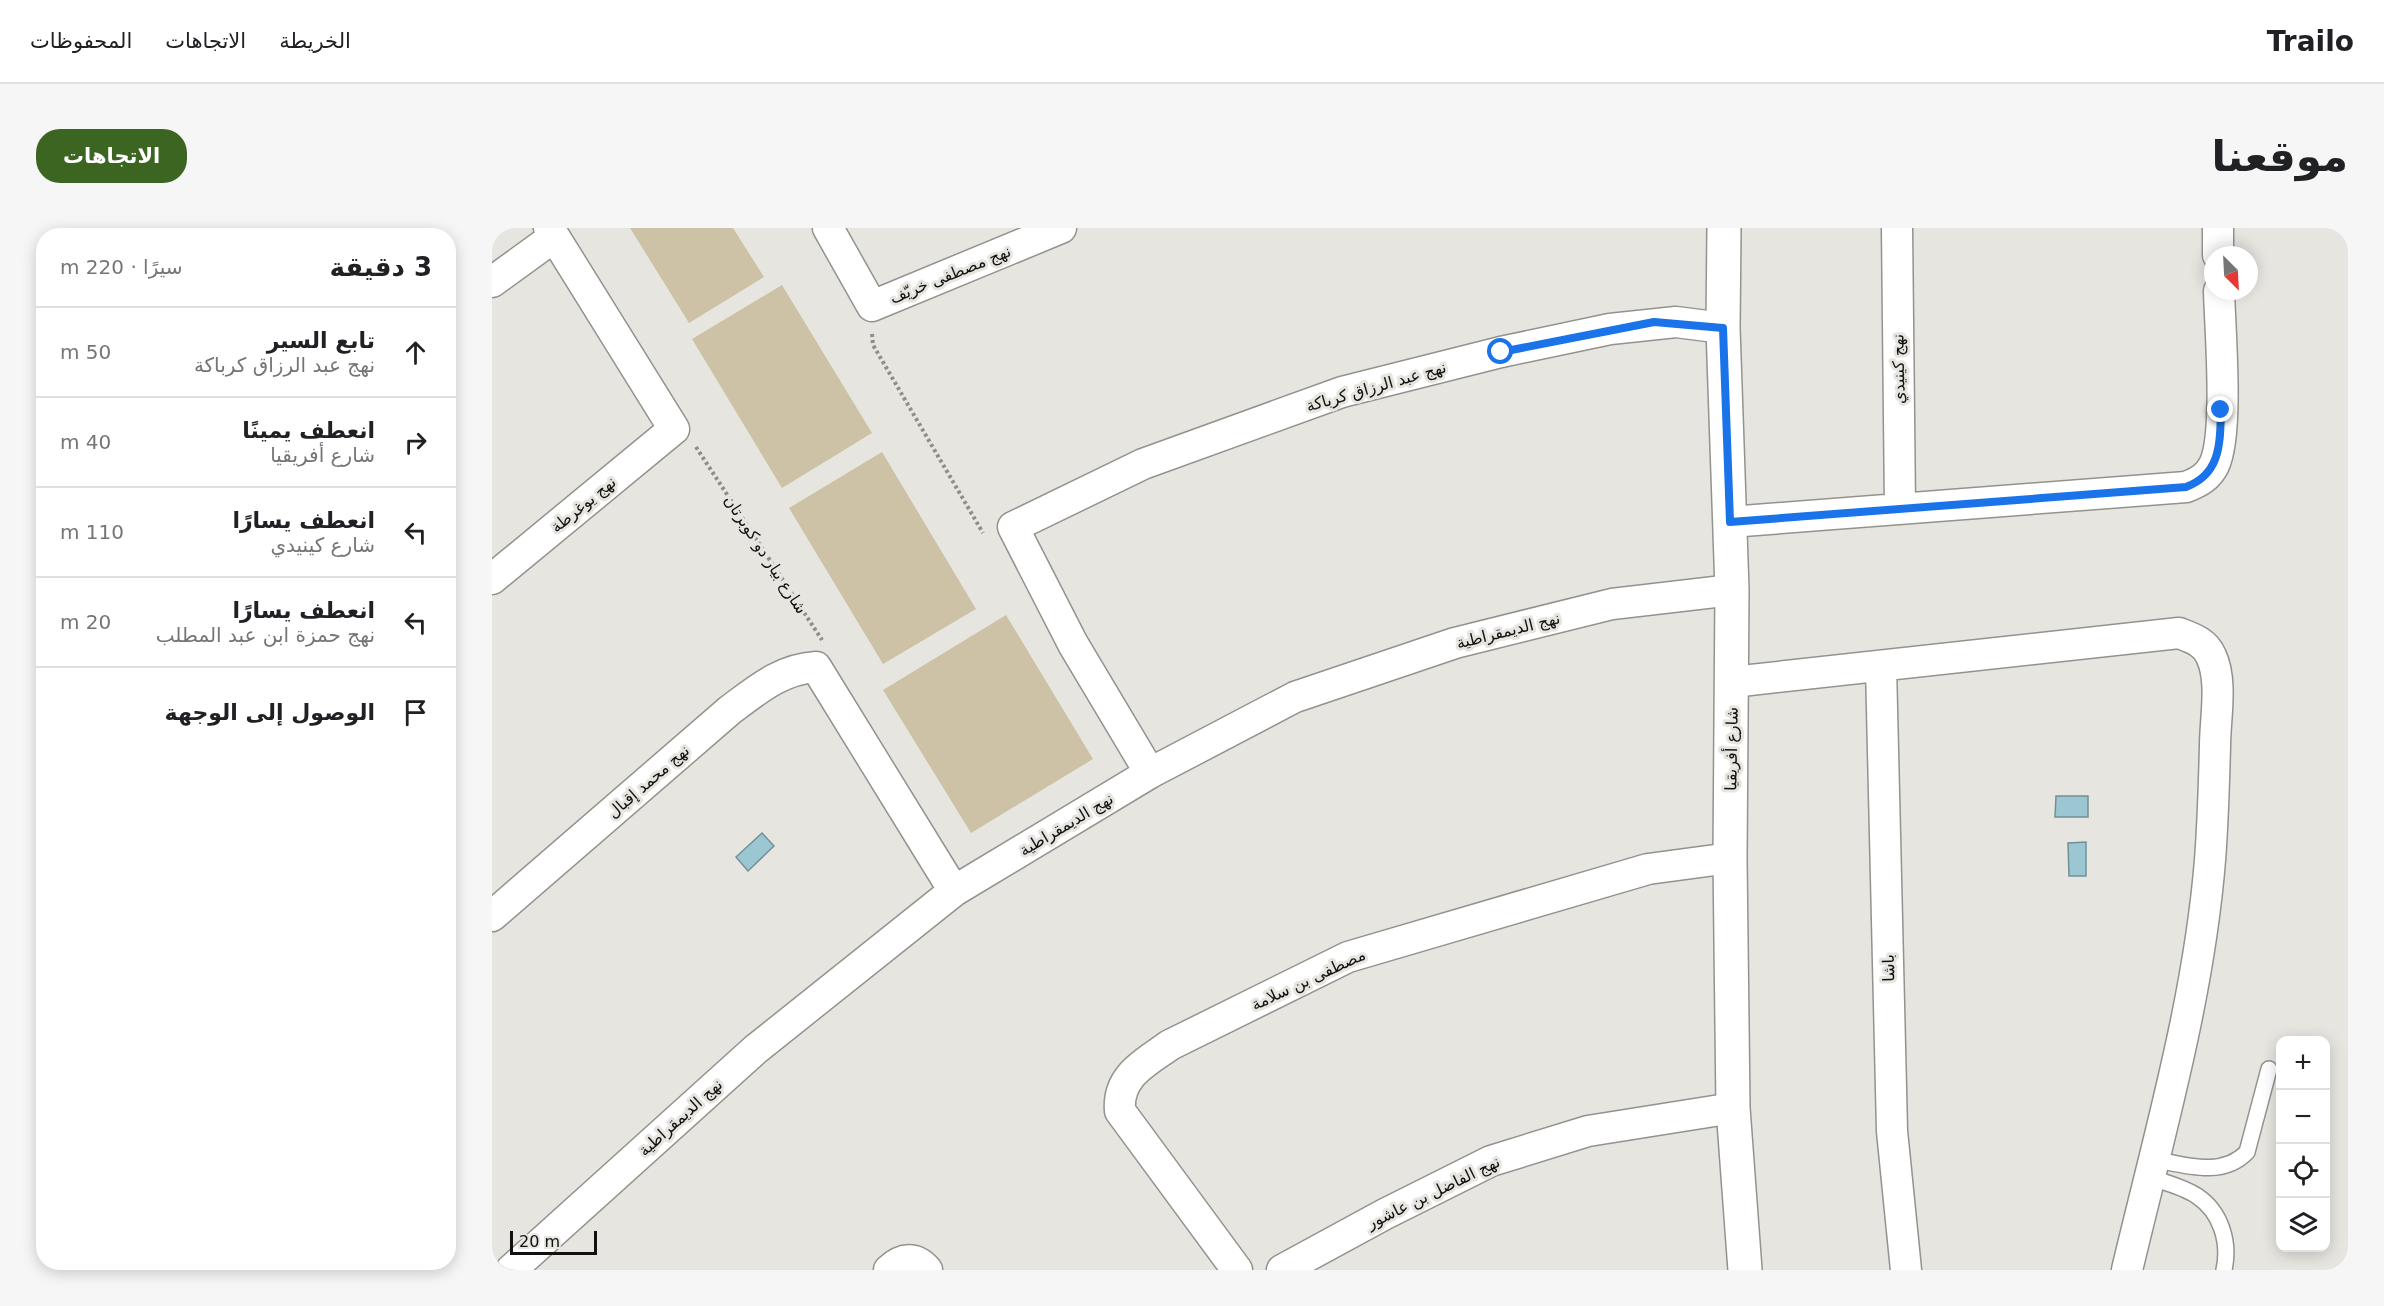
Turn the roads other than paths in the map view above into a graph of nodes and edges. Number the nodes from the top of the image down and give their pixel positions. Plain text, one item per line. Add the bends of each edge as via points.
1 (828, 228) edge
2 (1061, 228) edge
3 (1724, 228) edge
4 (1897, 228) edge
5 (2218, 228) edge
6 (552, 232) edge
7 (2218, 246) edge
8 (492, 282) edge
9 (2219, 300) edge
10 (1723, 328) junction
11 (1900, 509) junction
12 (1730, 522) junction
13 (492, 579) edge
14 (1732, 590) junction
15 (1881, 666) junction
16 (1732, 682) junction
17 (1150, 773) junction
18 (1730, 858) junction
19 (954, 891) junction
20 (492, 916) edge
21 (2269, 1069) dead end
22 (1733, 1108) junction
23 (2151, 1168) junction
24 (511, 1270) edge
25 (889, 1270) edge
26 (927, 1270) edge
27 (1238, 1270) edge
28 (1282, 1270) edge
29 (1745, 1270) edge
30 (1906, 1270) edge
31 (2127, 1270) edge
32 (2224, 1270) edge

1 - 2 street, نهج مصطفى خريّف via 872,306
3 - 10 street, شارع أفريقيا
4 - 11 street, نهج كينيدي
5 - 7 street
6 - 8 street
6 - 13 street, نهج يوغرطة via 674,429
9 - 11 street via 2221,410 2218,453 2207,475 2186,487
10 - 12 street, شارع أفريقيا
10 - 17 street, نهج عبد الرزاق كرباكة via 1665,322 1610,329 1342,392 1143,464 1013,527 1073,644
11 - 12 street
12 - 14 street, شارع أفريقيا
14 - 16 street, شارع أفريقيا
14 - 17 street, نهج الديمقراطية via 1612,603 1455,643 1295,697
15 - 16 street
15 - 23 street via 2179,633 2197,639 2211,654 2216,689 2210,861 2186,1017
15 - 30 street, باشا via 1892,1131
16 - 18 street, شارع أفريقيا
17 - 19 street, نهج الديمقراطية
18 - 22 street, شارع أفريقيا
18 - 27 street, مصطفى بن سلامة via 1648,869 1348,957 1170,1045 1126,1079 1119,1095 1120,1111
19 - 20 street, نهج محمد إقبال via 816,667 797,668 771,680 730,710
19 - 24 street, نهج الديمقراطية via 756,1048
21 - 23 lane via 2247,1152 2237,1162 2223,1168
22 - 28 street, نهج الفاضل بن عاشور via 1588,1131 1491,1161
22 - 29 street, شارع أفريقيا
23 - 31 street
23 - 32 lane via 2197,1196 2213,1212 2225,1232
25 - 26 street via 905,1259 914,1260

